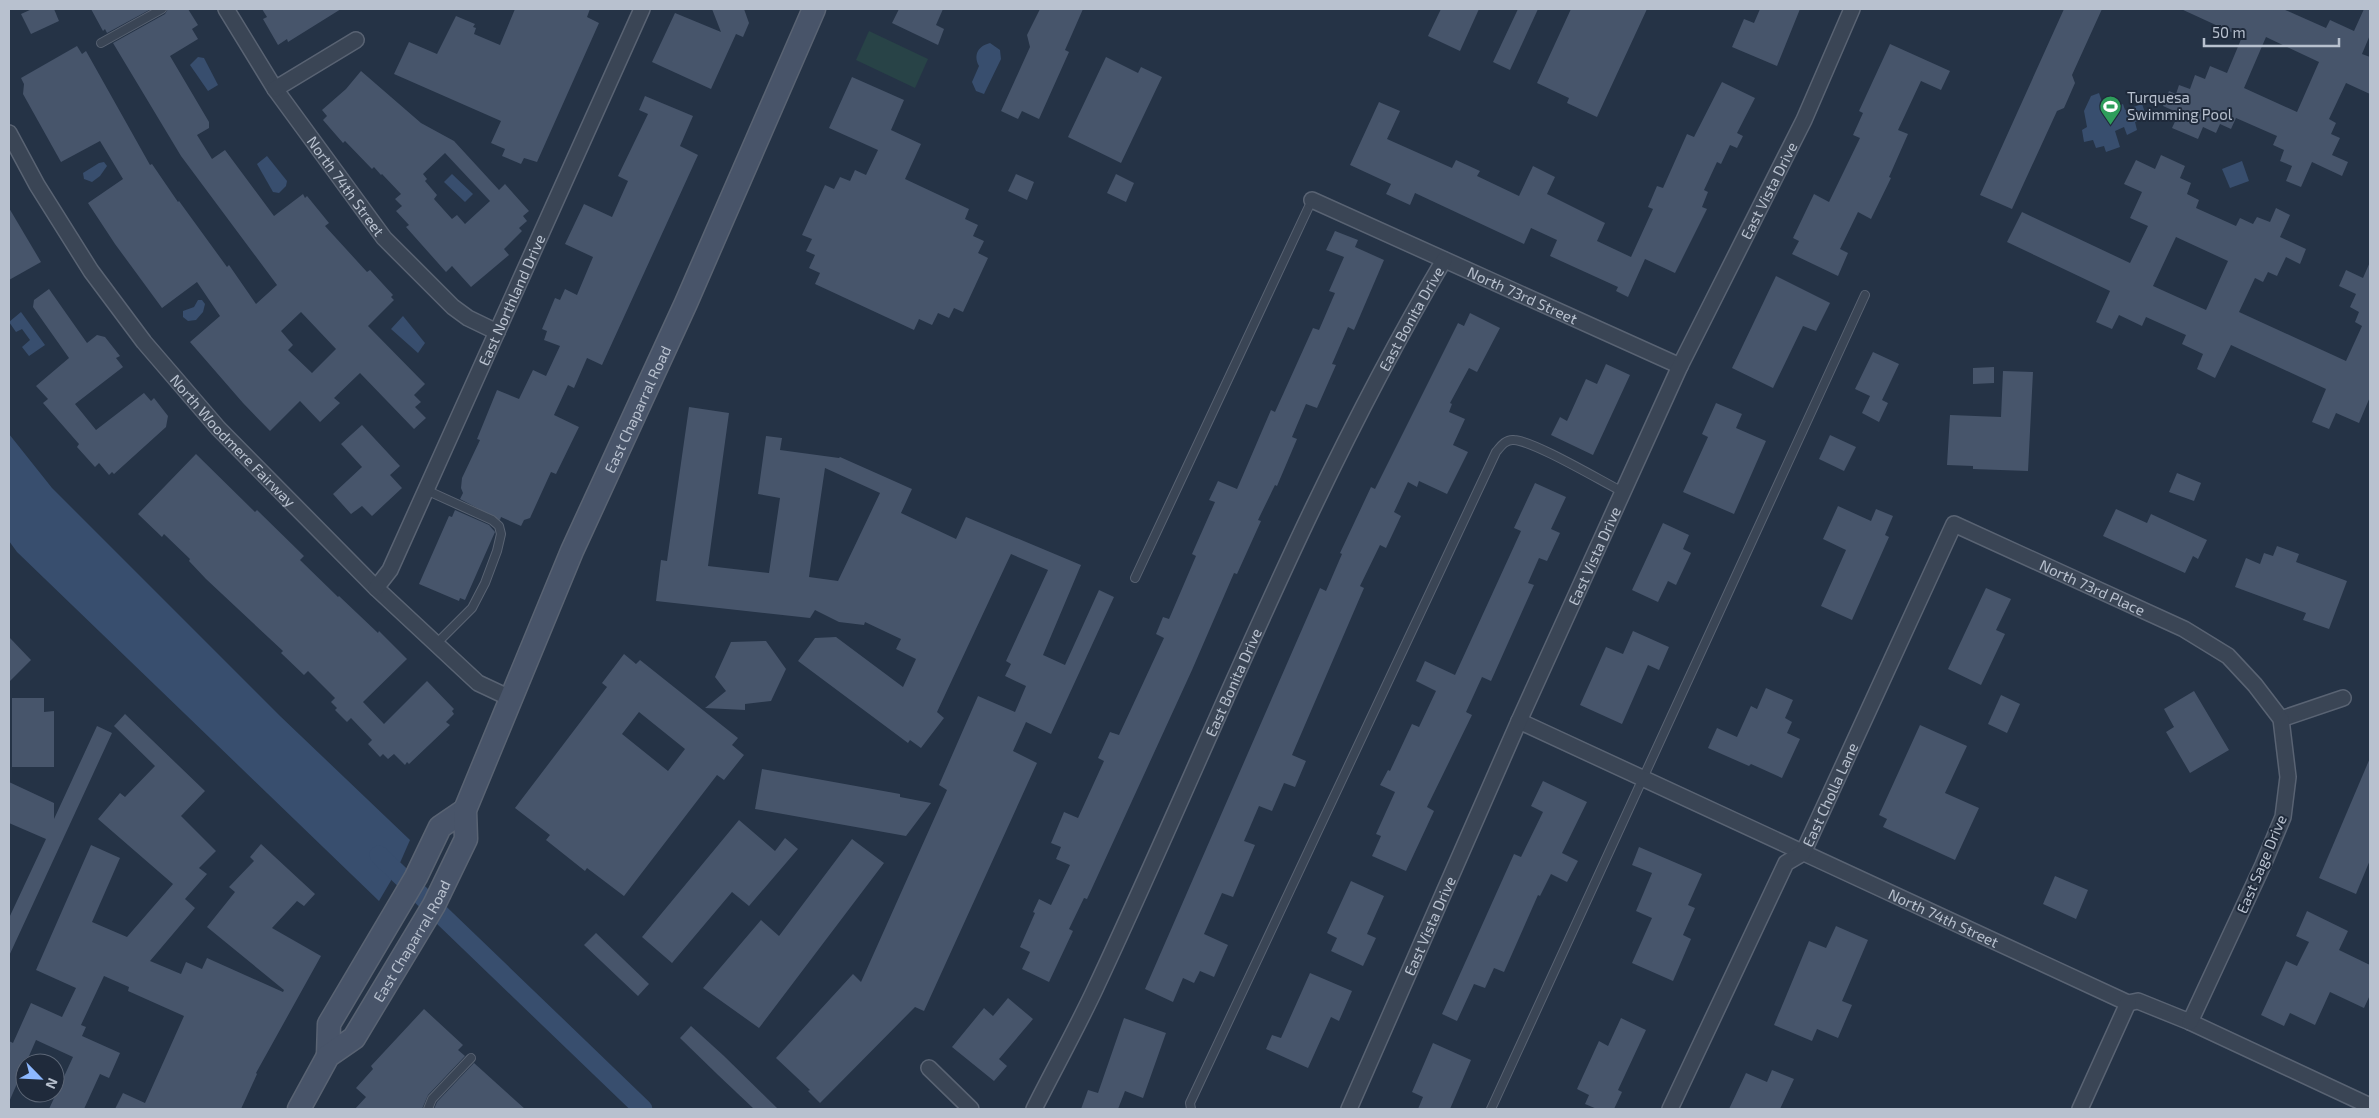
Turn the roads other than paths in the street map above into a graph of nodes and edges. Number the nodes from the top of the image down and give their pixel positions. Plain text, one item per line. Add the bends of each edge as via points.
1 (162, 9) edge
2 (226, 9) edge
3 (642, 9) edge
4 (814, 9) edge
5 (1852, 9) edge
6 (356, 40) dead end
7 (101, 43) dead end
8 (275, 89) junction
9 (9, 133) edge
10 (1312, 200) joint
11 (1444, 260) junction
12 (1865, 295) dead end
13 (497, 332) junction
14 (1680, 366) junction
15 (426, 490) junction
16 (1623, 492) junction
17 (1954, 524) joint
18 (1135, 578) dead end
19 (376, 588) junction
20 (436, 644) junction
21 (2343, 698) dead end
22 (512, 699) junction
23 (2281, 719) junction
24 (1519, 720) junction
25 (1644, 779) junction
26 (465, 810) junction
27 (1803, 854) junction
28 (2128, 1003) junction
29 (2190, 1022) junction
30 (328, 1056) junction
31 (472, 1058) dead end
32 (929, 1068) dead end
33 (2370, 1106) edge
34 (299, 1109) edge
35 (428, 1109) edge
36 (971, 1109) edge
37 (1034, 1109) edge
38 (1191, 1109) edge
39 (1349, 1109) edge
40 (1491, 1109) edge
41 (1670, 1109) edge
42 (2080, 1109) edge

1 - 7 lane
2 - 8 street, North 74th Street
3 - 13 street, East Northland Drive
4 - 22 main road, East Chaparral Road via 736,190 572,551
5 - 14 street, East Vista Drive via 1804,120
6 - 8 street
8 - 13 street, North 74th Street via 384,238 454,307
9 - 19 street, North Woodmere Fairway via 90,271 144,342 218,428
10 - 11 street, North 73rd Street
10 - 18 lane
11 - 14 street, North 73rd Street
11 - 37 street, East Bonita Drive via 1403,328 1319,493 1095,988
12 - 25 lane
13 - 15 street, East Northland Drive
14 - 16 street, East Vista Drive
15 - 19 street, East Northland Drive via 390,570
15 - 20 lane via 492,520 499,526 501,534 498,552 472,608
16 - 24 street, East Vista Drive
16 - 38 lane via 1532,445 1506,441 1496,452 1190,1103
17 - 23 street, North 73rd Place via 2184,629 2228,656
17 - 27 street, East Cholla Lane
19 - 20 street, North Woodmere Fairway
20 - 22 street, North Woodmere Fairway via 478,683
21 - 23 street
22 - 26 main road, East Chaparral Road
23 - 29 street, East Sage Drive via 2288,777 2283,817
24 - 25 street, North 74th Street
24 - 39 street, East Vista Drive
25 - 27 street, North 74th Street
25 - 40 lane
26 - 30 main road, East Chaparral Road via 440,827 394,917 329,1024
26 - 30 main road, East Chaparral Road via 466,839 414,939 354,1038
27 - 28 street, North 74th Street
27 - 41 street, East Cholla Lane via 1786,864
28 - 29 street, North 74th Street via 2138,1001
28 - 42 street
29 - 33 street, North 74th Street
30 - 34 main road, East Chaparral Road
31 - 35 lane via 432,1099
32 - 36 street

